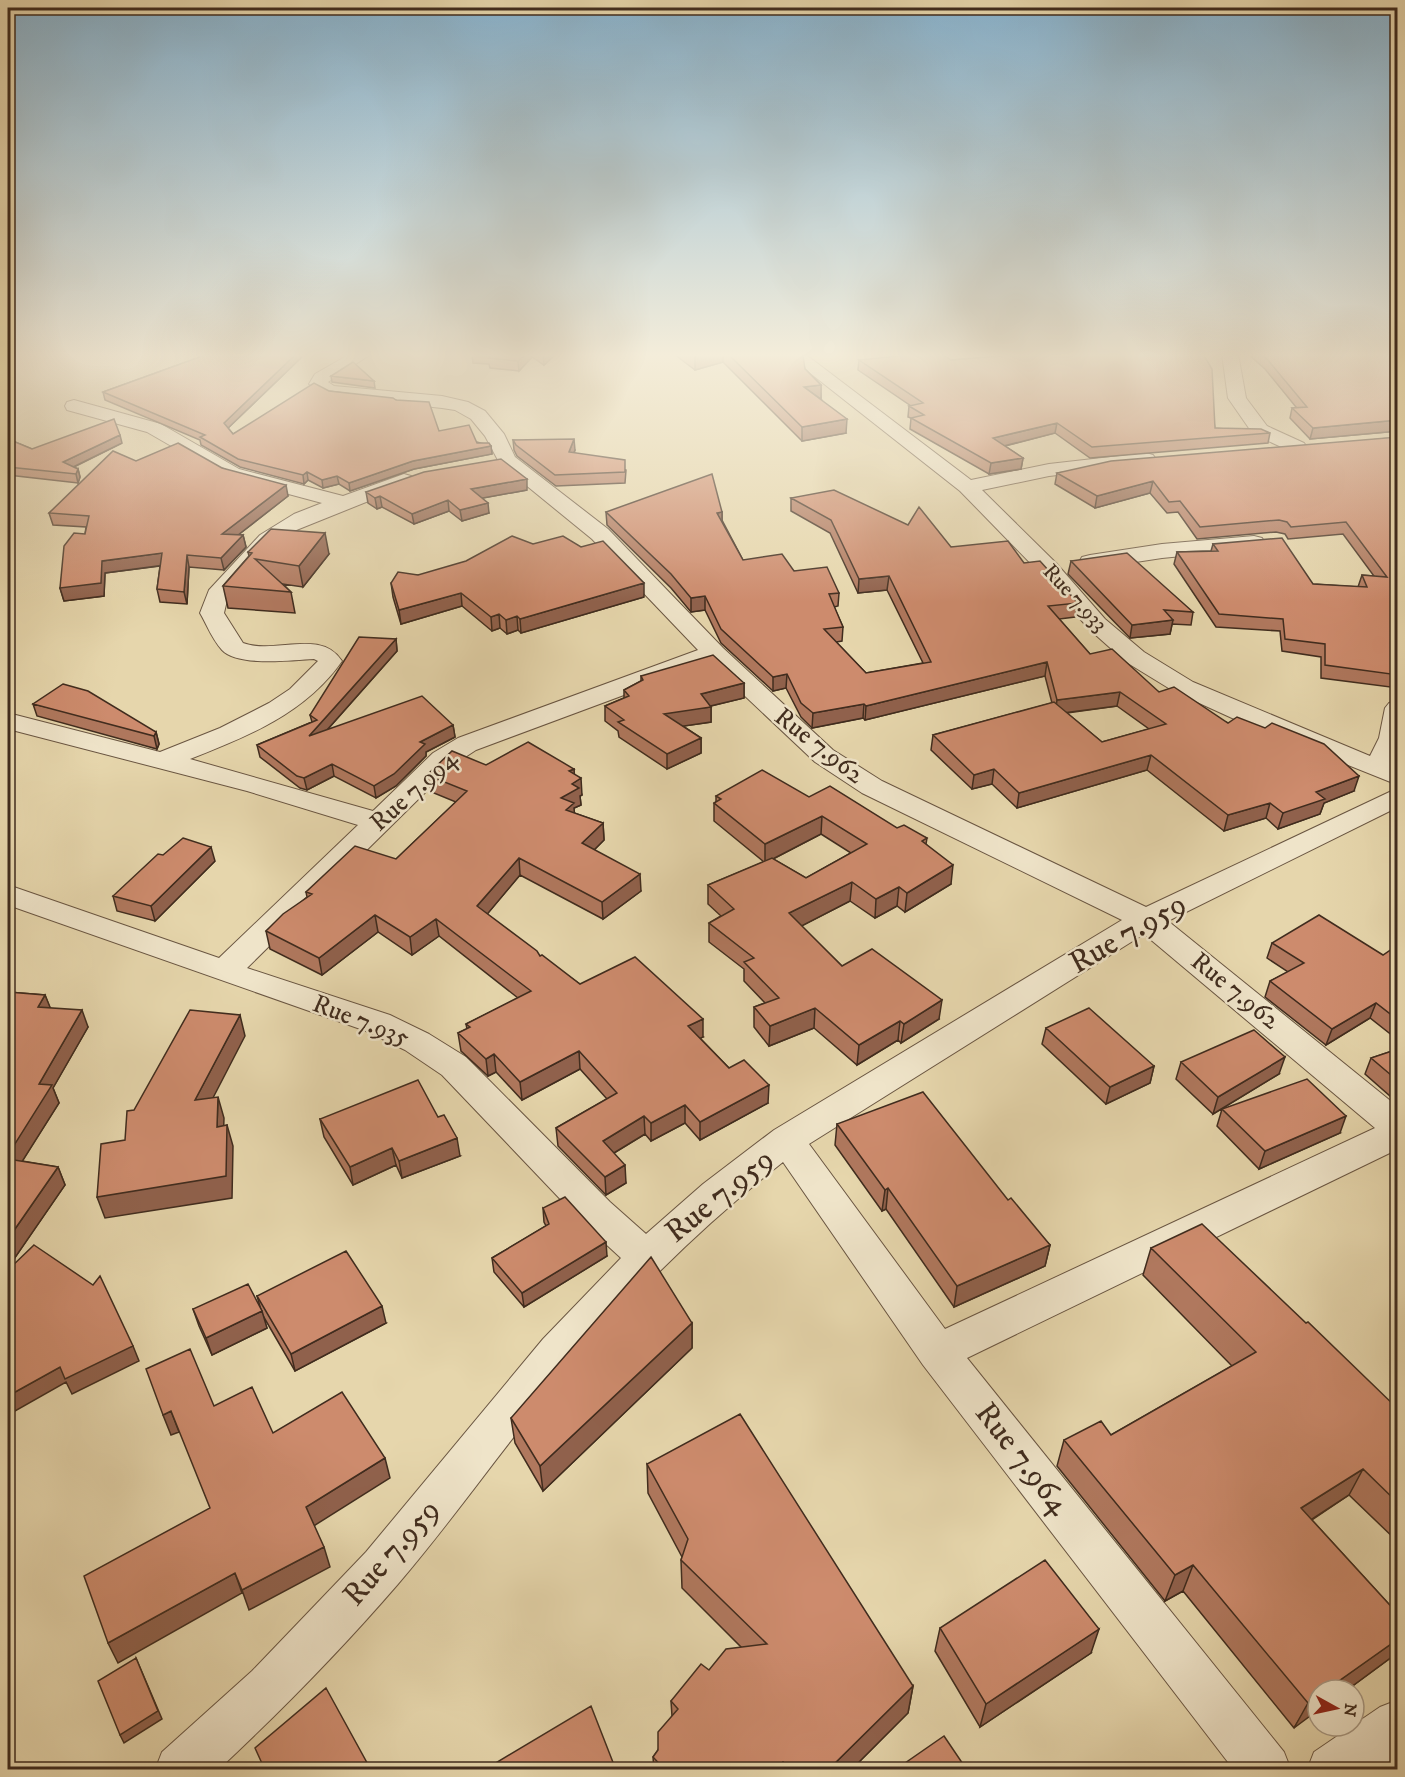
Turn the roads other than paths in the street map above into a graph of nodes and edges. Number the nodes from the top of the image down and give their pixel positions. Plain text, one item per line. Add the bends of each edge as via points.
1 (170, 437) edge
2 (491, 437) edge
3 (902, 437) edge
4 (1275, 437) edge
5 (1318, 445) edge
6 (1297, 447) junction
7 (1265, 451) edge
8 (1163, 458) edge
9 (420, 475) edge
10 (967, 487) junction
11 (343, 502) junction
12 (1276, 541) edge
13 (1048, 568) junction
14 (714, 653) junction
15 (1398, 708) edge
16 (8, 721) edge
17 (161, 761) junction
18 (1391, 780) edge
19 (378, 822) junction
20 (8, 895) edge
21 (1146, 919) junction
22 (225, 971) junction
23 (1398, 1127) edge
24 (1398, 1133) edge
25 (788, 1140) junction
26 (646, 1257) junction
27 (938, 1352) junction
28 (1398, 1725) edge
29 (180, 1770) edge
30 (1266, 1770) edge
31 (1332, 1770) edge

1 - 11 street via 232,472
2 - 14 street, Rue 7.962 via 496,461 600,534
3 - 10 street, Rue 7.933
4 - 6 street
5 - 6 street
6 - 7 street
8 - 10 street via 1048,470
9 - 11 street
10 - 13 street, Rue 7.933
11 - 17 street via 301,518 268,540 217,595 212,612 236,649 318,651 330,661 324,671 315,682 260,719 230,735
12 - 13 street via 1162,551
13 - 18 street, Rue 7.933 via 1097,624 1135,657 1184,687
14 - 19 street, Rue 7.994 via 467,744 443,759
14 - 21 street, Rue 7.962 via 824,756 863,781
15 - 18 street via 1392,738
16 - 17 street
17 - 19 street via 257,784
18 - 21 street, Rue 7.959
19 - 22 street, Rue 7.994
20 - 22 street, Rue 7.935
21 - 23 street, Rue 7.962
21 - 25 street, Rue 7.959
22 - 26 street, Rue 7.935 via 378,1023 453,1066 597,1213
24 - 27 street
25 - 26 street, Rue 7.959 via 716,1194
25 - 27 street, Rue 7.964
26 - 29 street, Rue 7.959 via 558,1352 381,1568 269,1688
27 - 30 street, Rue 7.964
28 - 31 street

